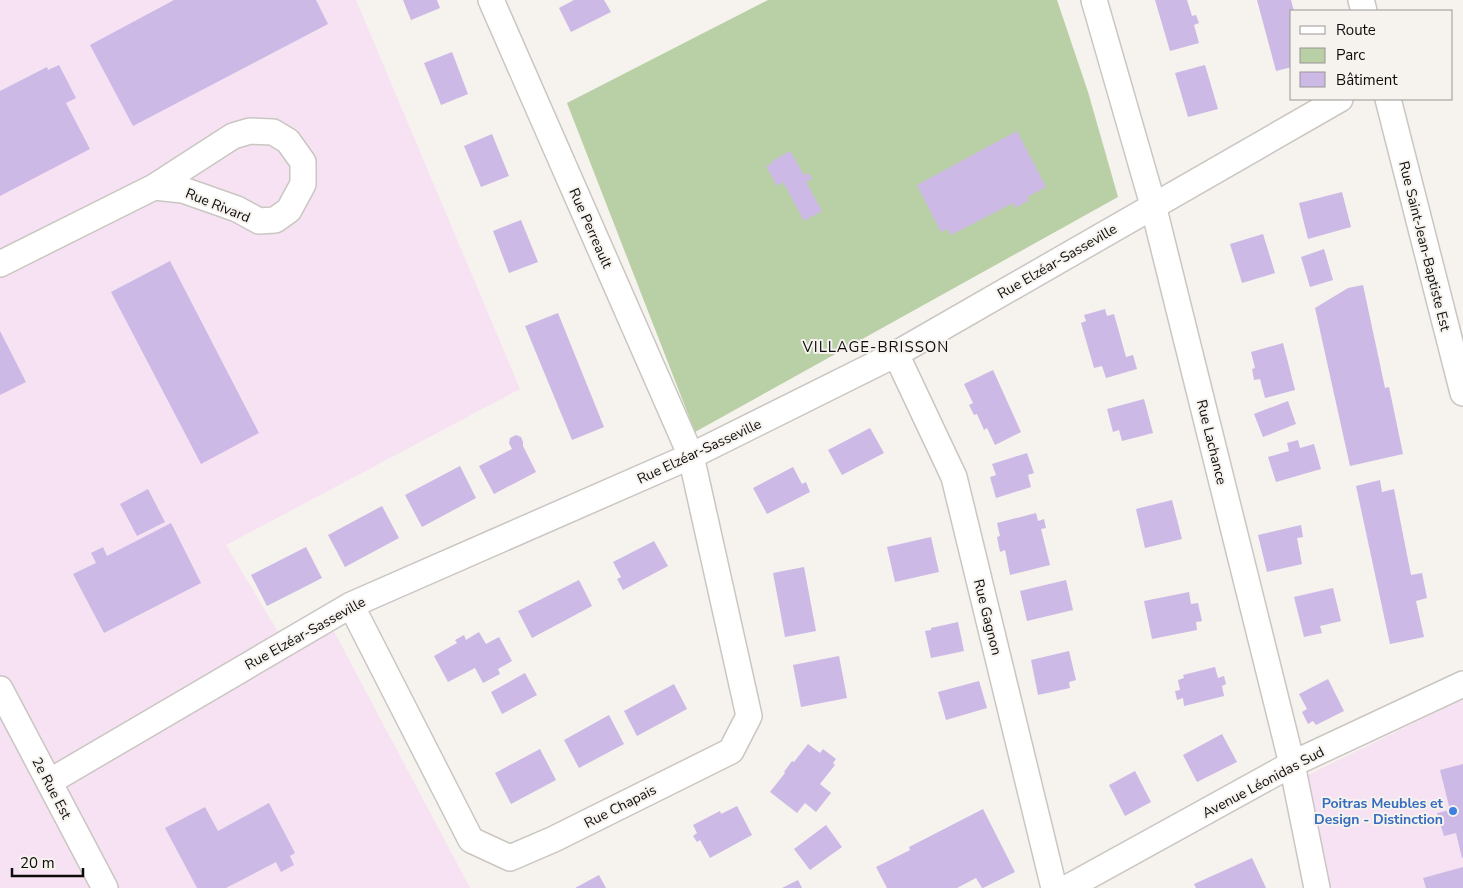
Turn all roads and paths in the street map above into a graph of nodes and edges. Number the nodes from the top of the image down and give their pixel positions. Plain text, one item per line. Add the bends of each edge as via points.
1 (491, 0) edge
2 (1094, 0) edge
3 (1338, 100) edge
4 (1388, 100) edge
5 (154, 187) junction
6 (1153, 205) junction
7 (0, 264) edge
8 (896, 354) junction
9 (1463, 393) edge
10 (691, 456) junction
11 (351, 605) junction
12 (1463, 684) edge
13 (0, 689) edge
14 (1292, 764) junction
15 (48, 782) junction
16 (105, 888) edge
17 (1054, 888) edge
18 (1067, 888) edge
19 (1317, 888) edge

1 - 10 street, Rue Perreault
2 - 6 street, Rue Lachance
3 - 6 street, Rue Elzéar-Sasseville
4 - 9 street, Rue Saint-Jean-Baptiste Est
5 - 5 street, Rue Rivard via 183,190 237,209 259,221 275,220 289,210 303,184 303,162 288,141 273,132 250,131 233,136
5 - 7 street, Rue Rivard
6 - 8 street, Rue Elzéar-Sasseville
6 - 14 street, Rue Lachance
8 - 10 street, Rue Elzéar-Sasseville
8 - 17 street, Rue Gagnon via 954,477
10 - 11 street, Rue Elzéar-Sasseville
10 - 11 street, Rue Chapais via 749,716 731,751 554,840 510,858 471,840
11 - 15 street, Rue Elzéar-Sasseville
12 - 14 street, Avenue Léonidas Sud
13 - 15 street, 2e Rue Est
14 - 18 street, Avenue Léonidas Sud
14 - 19 street, Rue Lachance
15 - 16 street, 2e Rue Est

